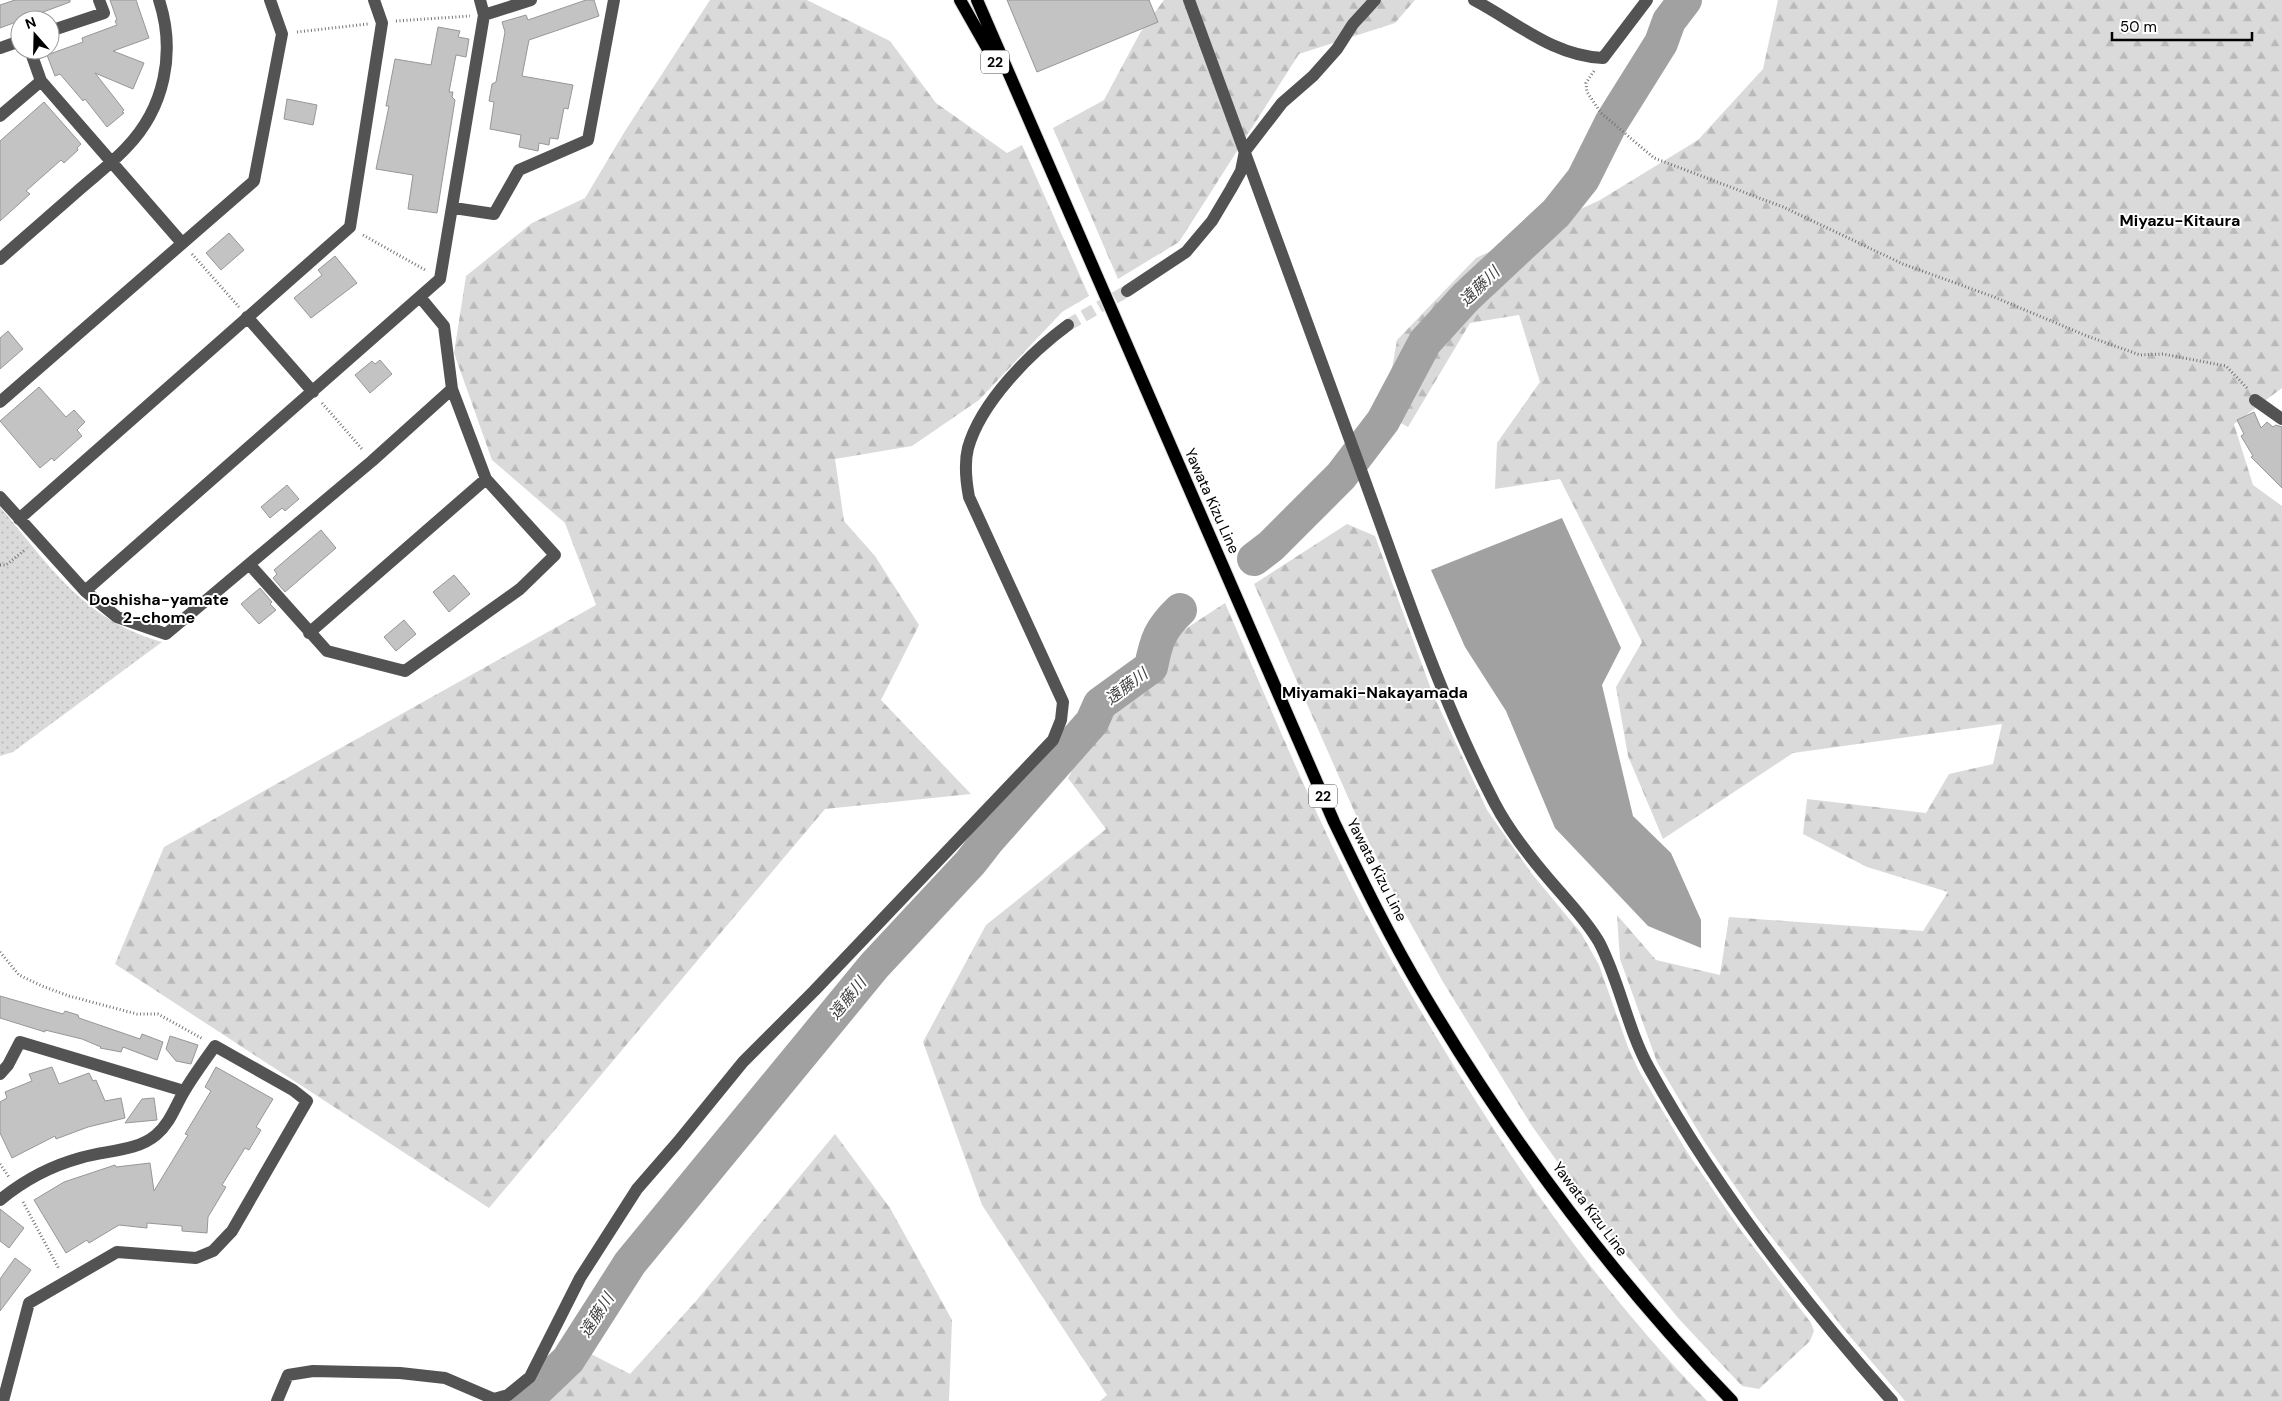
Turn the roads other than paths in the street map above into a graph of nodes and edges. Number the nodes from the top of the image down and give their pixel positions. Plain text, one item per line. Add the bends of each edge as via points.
1 (99, 0) edge
2 (158, 0) edge
3 (270, 0) edge
4 (374, 0) edge
5 (480, 0) edge
6 (531, 0) edge
7 (614, 0) edge
8 (960, 0) edge
9 (977, 0) edge
10 (1189, 0) edge
11 (1375, 0) edge
12 (1474, 0) edge
13 (1647, 0) edge
14 (484, 15) junction
15 (60, 28) edge
16 (34, 60) edge
17 (41, 81) junction
18 (0, 116) edge
19 (1030, 124) junction
20 (1245, 151) junction
21 (111, 162) junction
22 (454, 208) junction
23 (182, 242) junction
24 (0, 259) edge
25 (1127, 291) tunnel mouth
26 (420, 297) junction
27 (247, 317) junction
28 (1068, 325) tunnel mouth
29 (452, 389) junction
30 (313, 392) junction
31 (2255, 400) road end
32 (0, 402) edge
33 (2282, 419) edge
34 (486, 479) junction
35 (0, 497) edge
36 (19, 519) junction
37 (250, 565) junction
38 (85, 591) junction
39 (309, 633) junction
40 (0, 1074) edge
41 (184, 1091) junction
42 (0, 1200) edge
43 (5, 1371) edge
44 (3, 1401) edge
45 (277, 1401) edge
46 (1732, 1401) edge
47 (1892, 1401) edge

1 - 15 street via 104,13
2 - 21 street via 167,38 162,88 138,135
3 - 23 street via 282,34 254,181
4 - 27 street via 382,22 350,227
5 - 14 street
6 - 14 street
7 - 22 street via 588,140 519,170 494,214
8 - 19 main road, Yawata Kizu Line / 22
9 - 19 main road, Yawata Kizu Line / 22
10 - 20 street
11 - 20 street via 1313,76 1282,103
12 - 13 street via 1522,31 1553,46 1588,57 1603,58
14 - 22 street
16 - 17 street
17 - 18 street
17 - 21 street
19 - 46 main road, Yawata Kizu Line / 22 via 1334,822 1423,993 1512,1134 1594,1243 1666,1330
20 - 25 street via 1241,171 1232,188 1186,252
20 - 47 street via 1441,688 1496,806 1599,943 1637,1044 1696,1147 1784,1271
21 - 23 street
21 - 24 street
22 - 26 street via 440,279
23 - 32 street
26 - 29 street via 444,326
26 - 30 street
27 - 30 street
27 - 36 street
28 - 45 street via 1023,366 978,422 968,450 965,475 969,497 1063,702 1053,740 743,1062 637,1189 580,1278 530,1377 523,1383 508,1395 494,1399 445,1378 400,1373 313,1371 288,1375
29 - 34 street
29 - 37 street
30 - 38 street
31 - 33 street
34 - 39 street
34 - 39 street via 555,555 520,590 405,671 327,652
35 - 36 street
36 - 38 street
37 - 38 street via 166,634 117,617
37 - 39 street
40 - 41 street via 20,1042
41 - 42 street via 164,1127 144,1142 79,1158 44,1172
41 - 43 street via 214,1046 307,1101 220,1246 205,1256 185,1258 117,1252 66,1280 29,1303
43 - 44 street

